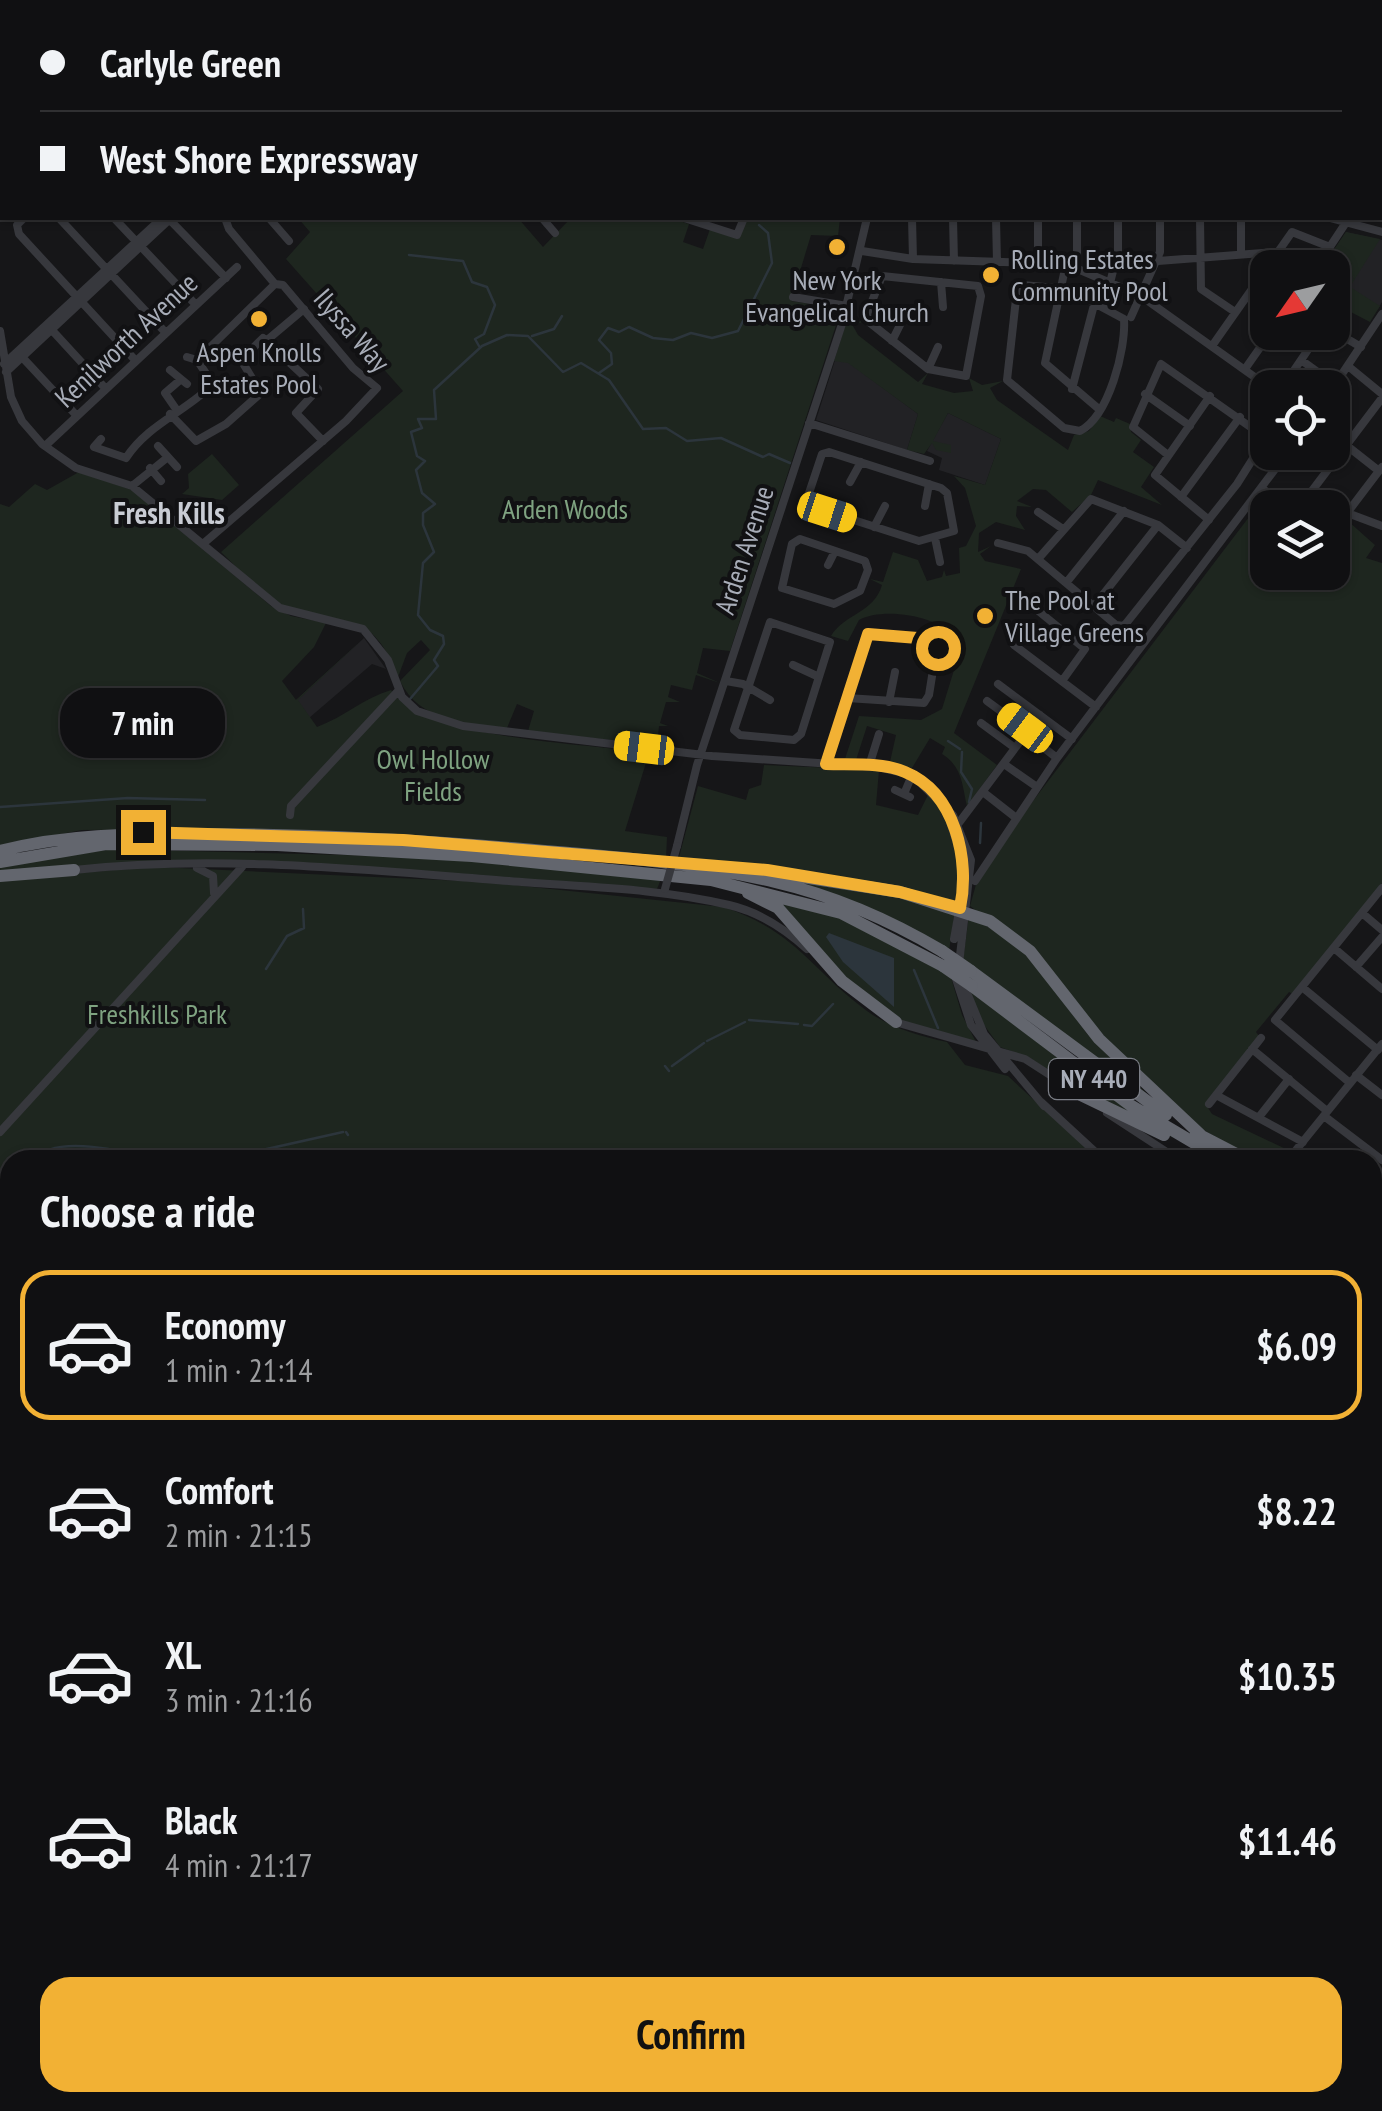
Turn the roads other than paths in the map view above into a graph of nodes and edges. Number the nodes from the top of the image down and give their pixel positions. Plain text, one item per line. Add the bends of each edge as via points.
1 (22, 220) edge
2 (60, 220) edge
3 (116, 220) edge
4 (166, 220) edge
5 (170, 220) edge
6 (227, 220) edge
7 (271, 220) edge
8 (544, 220) edge
9 (690, 220) edge
10 (743, 220) edge
11 (867, 220) edge
12 (912, 220) edge
13 (953, 220) edge
14 (996, 220) edge
15 (1038, 220) edge
16 (1077, 220) edge
17 (1118, 220) edge
18 (1160, 220) edge
19 (1200, 220) edge
20 (1241, 220) edge
21 (1335, 220) edge
22 (1346, 224) junction
23 (1382, 232) edge
24 (555, 233) dead end
25 (289, 241) dead end
26 (138, 243) junction
27 (1330, 247) junction
28 (862, 250) junction
29 (1278, 250) edge
30 (1328, 250) edge
31 (1242, 254) junction
32 (1250, 254) edge
33 (1200, 258) junction
34 (913, 259) junction
35 (954, 261) junction
36 (1158, 261) junction
37 (997, 262) junction
38 (1038, 263) junction
39 (1066, 264) junction
40 (237, 267) dead end
41 (1077, 268) junction
42 (108, 271) junction
43 (226, 278) junction
44 (941, 282) junction
45 (1110, 283) junction
46 (276, 284) junction
47 (853, 287) junction
48 (1060, 287) junction
49 (1250, 291) edge
50 (873, 294) junction
51 (1141, 296) junction
52 (792, 298) dead end
53 (78, 299) junction
54 (1095, 301) junction
55 (196, 305) junction
56 (847, 306) junction
57 (943, 307) dead end
58 (304, 309) junction
59 (1235, 312) junction
60 (1382, 314) edge
61 (904, 317) dead end
62 (1131, 317) dead end
63 (49, 327) junction
64 (0, 330) edge
65 (166, 333) junction
66 (263, 340) junction
67 (892, 341) junction
68 (1350, 341) edge
69 (938, 346) dead end
70 (1212, 346) junction
71 (1361, 347) junction
72 (1259, 350) edge
73 (1308, 350) edge
74 (22, 357) junction
75 (1301, 360) junction
76 (136, 361) junction
77 (1348, 366) junction
78 (5, 368) junction
79 (928, 368) junction
80 (170, 370) dead end
81 (1245, 370) junction
82 (1294, 370) edge
83 (1315, 370) edge
84 (1345, 370) edge
85 (1250, 374) edge
86 (1072, 388) junction
87 (106, 389) junction
88 (1145, 394) junction
89 (1210, 396) junction
90 (1382, 396) edge
91 (1100, 410) junction
92 (173, 412) junction
93 (77, 416) junction
94 (1240, 417) junction
95 (808, 423) junction
96 (1250, 425) edge
97 (1190, 426) junction
98 (101, 439) dead end
99 (324, 441) junction
100 (1350, 441) edge
101 (45, 446) junction
102 (1350, 447) edge
103 (1168, 455) junction
104 (126, 458) junction
105 (930, 461) dead end
106 (1250, 461) edge
107 (860, 462) junction
108 (148, 464) junction
109 (177, 467) dead end
110 (1380, 469) edge
111 (1276, 470) edge
112 (1328, 470) edge
113 (133, 477) junction
114 (791, 478) junction
115 (160, 481) dead end
116 (850, 482) dead end
117 (929, 484) junction
118 (811, 485) junction
119 (1263, 489) joint
120 (1313, 490) edge
121 (1181, 497) junction
122 (885, 506) dead end
123 (925, 506) dead end
124 (1219, 507) junction
125 (1124, 511) junction
126 (1038, 512) dead end
127 (1209, 520) junction
128 (1238, 521) junction
129 (1158, 526) junction
130 (1382, 526) edge
131 (874, 527) junction
132 (1063, 529) junction
133 (935, 538) junction
134 (204, 543) junction
135 (998, 543) dead end
136 (1187, 548) junction
137 (835, 551) junction
138 (766, 556) junction
139 (1038, 559) junction
140 (786, 562) junction
141 (940, 562) dead end
142 (828, 565) dead end
143 (1066, 582) junction
144 (1145, 599) junction
145 (1031, 605) dead end
146 (1094, 606) junction
147 (1164, 614) junction
148 (1014, 646) dead end
149 (794, 666) dead end
150 (895, 672) dead end
151 (819, 677) junction
152 (726, 681) junction
153 (1062, 681) junction
154 (998, 684) dead end
155 (746, 688) junction
156 (399, 690) junction
157 (847, 698) junction
158 (770, 700) dead end
159 (987, 701) dead end
160 (889, 702) junction
161 (1096, 707) junction
162 (1040, 715) junction
163 (982, 723) dead end
164 (1027, 733) junction
165 (880, 734) dead end
166 (1072, 739) junction
167 (1015, 748) junction
168 (701, 755) junction
169 (1058, 758) junction
170 (826, 764) junction
171 (1004, 764) junction
172 (868, 766) junction
173 (912, 776) junction
174 (1037, 787) junction
175 (983, 792) junction
176 (903, 794) dead end
177 (946, 808) junction
178 (290, 815) dead end
179 (1015, 817) junction
180 (958, 824) junction
181 (0, 851) edge
182 (991, 852) junction
183 (620, 858) junction
184 (968, 861) junction
185 (0, 862) edge
186 (188, 866) junction
187 (242, 867) junction
188 (74, 870) joint
189 (658, 875) junction
190 (0, 876) edge
191 (1382, 888) edge
192 (970, 889) junction
193 (664, 893) junction
194 (212, 896) junction
195 (962, 909) junction
196 (1362, 913) junction
197 (1382, 934) edge
198 (1334, 948) junction
199 (943, 959) junction
200 (1356, 967) junction
201 (1302, 987) junction
202 (1382, 989) edge
203 (896, 1022) junction
204 (1261, 1038) dead end
205 (1380, 1047) edge
206 (990, 1048) junction
207 (1252, 1049) junction
208 (1054, 1074) junction
209 (1289, 1079) junction
210 (1353, 1079) junction
211 (1029, 1086) junction
212 (1081, 1094) junction
213 (1216, 1095) junction
214 (1382, 1095) edge
215 (1208, 1104) dead end
216 (1044, 1106) junction
217 (1326, 1114) junction
218 (1259, 1117) junction
219 (0, 1132) edge
220 (1202, 1137) junction
221 (1302, 1142) junction
222 (1093, 1150) edge
223 (1164, 1150) edge
224 (1200, 1150) edge
225 (1204, 1150) edge
226 (1228, 1150) edge
227 (1297, 1150) edge
228 (1370, 1150) edge

1 - 53 street via 19,234
2 - 42 street
3 - 26 street
4 - 26 street
5 - 43 street
6 - 46 street, Ilyssa Way
7 - 25 street
8 - 24 street
9 - 10 street via 738,235
11 - 28 street, Arden Avenue
12 - 34 street
13 - 35 street
14 - 37 street
15 - 38 street
16 - 41 street
17 - 45 street
18 - 36 street
19 - 33 street
20 - 31 street
21 - 22 street
22 - 23 street
22 - 27 street
26 - 42 street
26 - 55 street
27 - 29 street via 1296,232
27 - 30 street
28 - 34 street
28 - 47 street, Arden Avenue
31 - 32 street
31 - 33 street
33 - 36 street
33 - 59 street via 1201,288
34 - 35 street
35 - 37 street
36 - 51 street
37 - 38 street
38 - 39 street
39 - 41 street
39 - 48 street
40 - 43 street, Kenilworth Avenue
41 - 45 street
42 - 53 street
42 - 65 street
43 - 55 street, Kenilworth Avenue
44 - 50 street via 884,276
44 - 57 street
44 - 79 street via 972,283 982,296 968,374
45 - 51 street
46 - 58 street, Ilyssa Way
46 - 92 street via 192,359 214,384
47 - 50 street
47 - 56 street, Arden Avenue
48 - 54 street
48 - 86 street via 1044,360
48 - 91 street via 1018,288 1006,379 1067,430 1088,427
49 - 59 street
50 - 67 street via 867,318
51 - 62 street
51 - 70 street
52 - 56 street
53 - 63 street
53 - 76 street
54 - 86 street
54 - 91 street via 1125,322
55 - 65 street, Kenilworth Avenue
56 - 95 street, Arden Avenue
58 - 66 street
58 - 99 street, Ilyssa Way via 352,368 377,387
59 - 70 street
60 - 71 street
61 - 67 street
63 - 74 street
63 - 78 street
63 - 87 street
64 - 78 street
65 - 76 street, Kenilworth Avenue
66 - 92 street via 241,360 260,393 226,424 196,441
66 - 99 street via 318,389 296,413
67 - 79 street
68 - 71 street
69 - 79 street
70 - 81 street
71 - 77 street
72 - 81 street
73 - 75 street
74 - 78 street
74 - 93 street
75 - 82 street
75 - 83 street
76 - 87 street, Kenilworth Avenue
77 - 84 street
77 - 90 street
78 - 101 street via 18,413
80 - 92 street via 183,382 165,393
81 - 85 street
86 - 91 street
87 - 93 street, Kenilworth Avenue
88 - 89 street via 1159,364
88 - 97 street
88 - 103 street via 1133,428
89 - 94 street
89 - 97 street
90 - 100 street
92 - 104 street
93 - 101 street, Kenilworth Avenue
94 - 96 street
94 - 121 street
95 - 105 street
95 - 114 street, Arden Avenue
97 - 103 street
98 - 104 street via 94,446
99 - 134 street, Ilyssa Way
101 - 113 street via 76,468
102 - 110 street
103 - 121 street via 1155,475
104 - 113 street
106 - 124 street
107 - 116 street
107 - 117 street
107 - 118 street via 823,452
108 - 109 street via 163,452
108 - 113 street
108 - 115 street
110 - 130 street via 1349,512
111 - 119 street
112 - 120 street
113 - 134 street
114 - 118 street
114 - 138 street, Arden Avenue
117 - 123 street
117 - 133 street via 947,493 956,524 952,533
118 - 131 street via 810,506
119 - 128 street
121 - 127 street
122 - 131 street
124 - 127 street
124 - 128 street
125 - 129 street
125 - 132 street via 1088,499
125 - 143 street
126 - 132 street
127 - 136 street
128 - 147 street
129 - 136 street
129 - 146 street
131 - 133 street via 919,541
132 - 139 street
133 - 141 street
134 - 156 street via 280,608 363,629 388,660
135 - 139 street
136 - 144 street
137 - 140 street via 798,539
137 - 140 street via 862,560 868,570 860,591 834,604 782,588
137 - 142 street
138 - 140 street
138 - 152 street, Arden Avenue
139 - 143 street
143 - 146 street
144 - 146 street via 1125,625
144 - 147 street
145 - 153 street via 1085,649
147 - 161 street
148 - 153 street
149 - 151 street
150 - 160 street
151 - 155 street via 829,640 772,621
151 - 155 street via 801,734 791,740 736,732
152 - 155 street
152 - 168 street, Arden Avenue
153 - 161 street
154 - 162 street
155 - 158 street
156 - 168 street via 417,711 456,724
156 - 178 street via 291,806
157 - 160 street
157 - 160 street via 868,634 932,640 938,651 928,698 921,704
157 - 170 street
159 - 164 street
161 - 166 street
162 - 164 street
162 - 166 street
163 - 167 street
164 - 167 street
164 - 169 street
165 - 172 street
166 - 169 street
167 - 171 street
168 - 170 street
168 - 193 street, Arden Avenue, bridge
169 - 174 street
170 - 172 street
171 - 174 street
171 - 175 street
172 - 173 street
173 - 176 street
173 - 177 street
174 - 179 street
175 - 179 street
175 - 180 street
177 - 180 street
177 - 184 street
179 - 182 street
180 - 184 street
181 - 183 highway, NY 440 via 143,832 360,838
182 - 184 street
182 - 192 street
183 - 195 highway via 767,870
183 - 199 highway, NY 440 via 810,891 876,916
184 - 192 street
184 - 195 street
185 - 189 highway, NY 440 via 146,843 427,852
186 - 187 street
186 - 188 street
186 - 194 street via 213,876
187 - 193 street
187 - 194 street
188 - 190 highway
189 - 199 highway, NY 440 via 808,902
189 - 203 highway via 767,901 857,995
191 - 196 street
192 - 195 street
193 - 203 street via 770,921
194 - 219 street
195 - 206 street via 962,987
195 - 220 highway via 1030,951 1099,1040
196 - 197 street
196 - 198 street
197 - 200 street
198 - 200 street
198 - 201 street
199 - 220 highway, NY 440, bridge via 971,970 1110,1077
199 - 225 highway, NY 440, bridge via 1130,1106
200 - 202 street
201 - 205 street
201 - 210 street via 1275,1020
203 - 206 street
204 - 207 street
205 - 210 street
206 - 208 street
206 - 211 street
206 - 216 street
207 - 209 street
207 - 213 street
208 - 211 street via 1038,1070
208 - 212 street
209 - 217 street
209 - 218 street
210 - 214 street
210 - 217 street
211 - 216 street
212 - 223 street
212 - 224 highway
213 - 215 street
213 - 218 street
216 - 222 street
217 - 221 street
217 - 228 street
218 - 221 street
220 - 226 highway, NY 440
221 - 227 street

